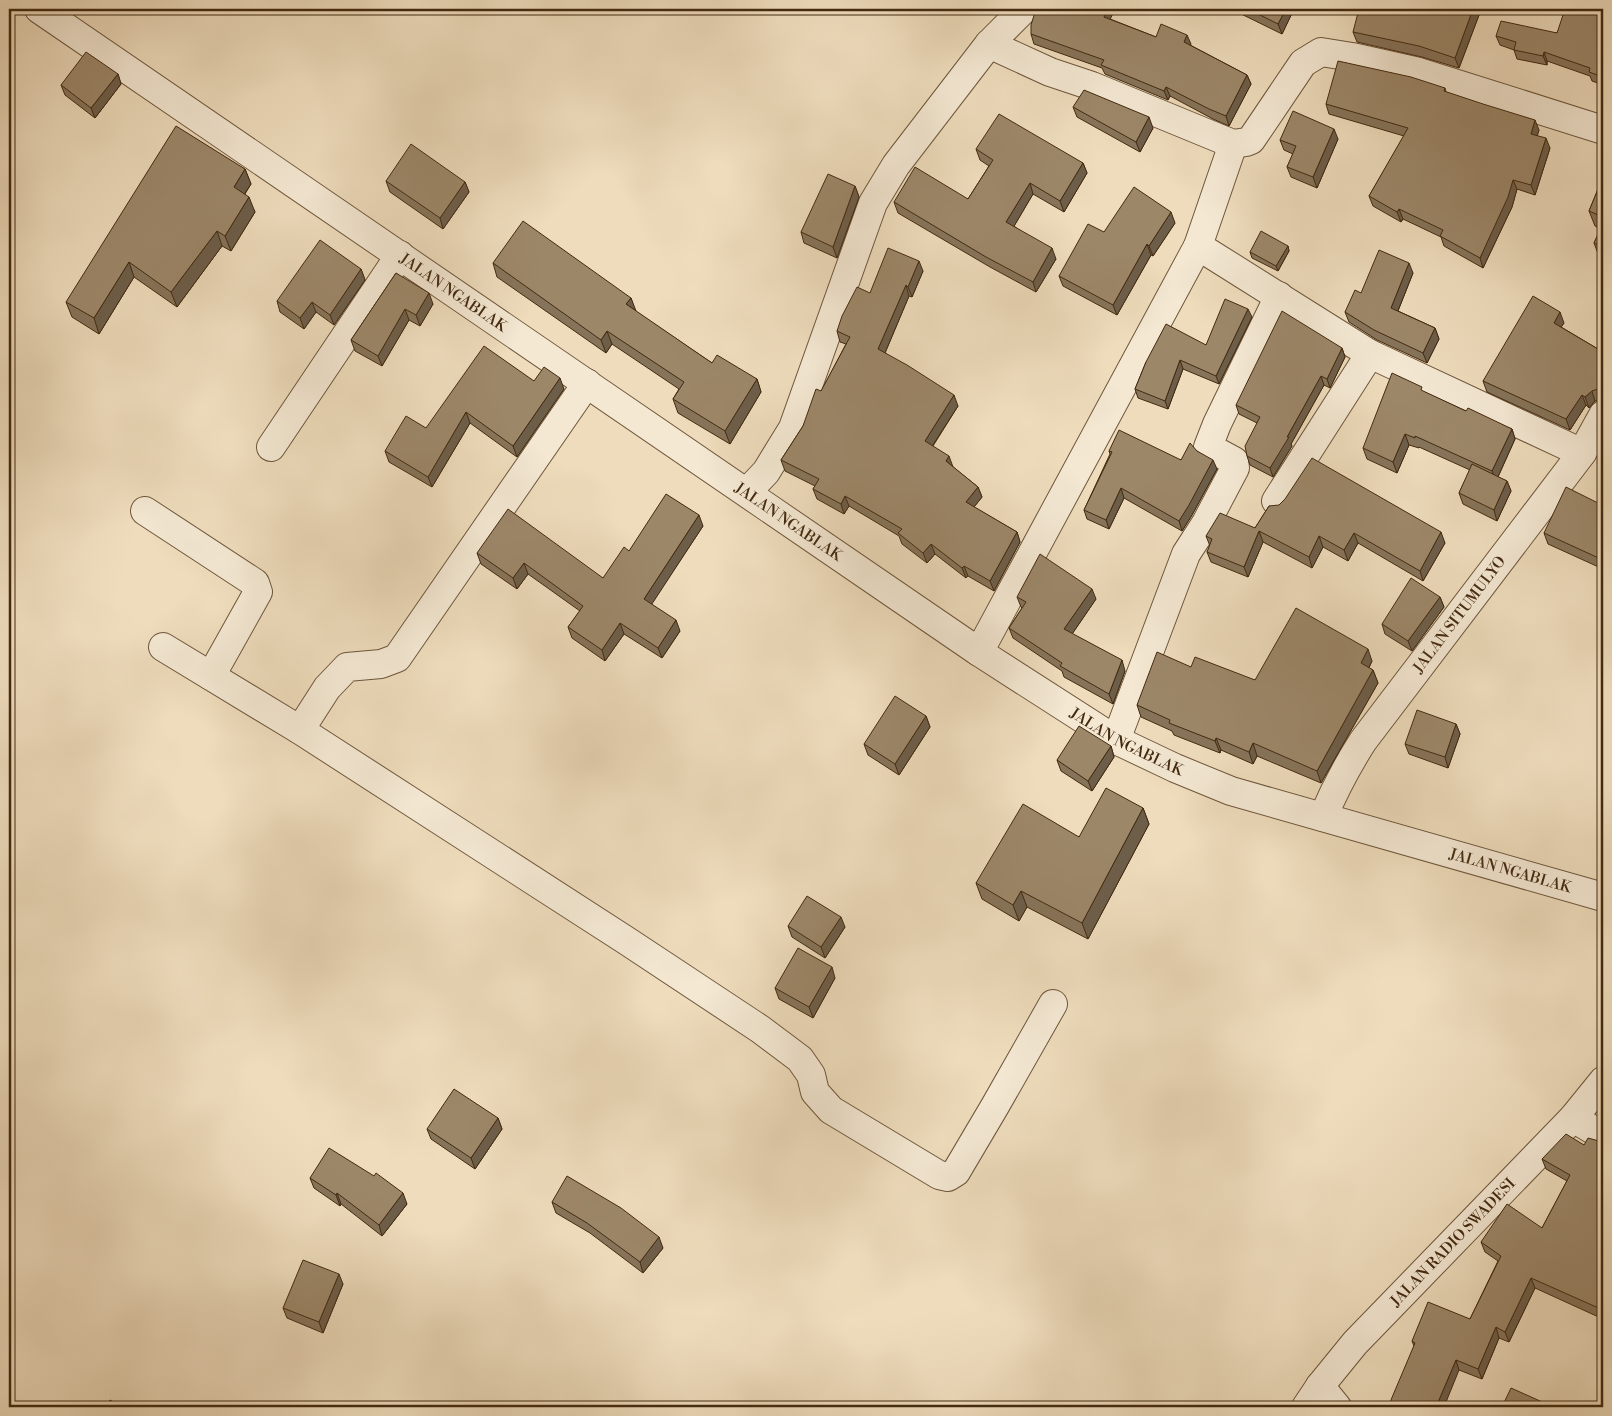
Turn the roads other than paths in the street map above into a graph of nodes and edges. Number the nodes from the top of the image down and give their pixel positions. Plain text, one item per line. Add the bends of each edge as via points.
1 (39, 9) edge
2 (1024, 9) edge
3 (989, 44) junction
4 (1603, 130) edge
5 (1233, 144) junction
6 (1198, 246) junction
7 (400, 255) junction
8 (1279, 296) junction
9 (1370, 354) junction
10 (587, 383) junction
11 (1603, 415) edge
12 (271, 447) dead end
13 (1582, 453) junction
14 (747, 492) junction
15 (1276, 500) dead end
16 (145, 511) dead end
17 (163, 647) dead end
18 (979, 652) junction
19 (211, 676) junction
20 (300, 730) junction
21 (1116, 740) junction
22 (1323, 817) junction
23 (1603, 897) edge
24 (1053, 1004) dead end
25 (1603, 1081) edge
26 (1573, 1118) junction
27 (1603, 1136) edge
28 (1313, 1396) edge
29 (1337, 1407) edge

1 - 7 street, JALAN NGABLAK
2 - 3 street
3 - 5 street via 1050,72
3 - 14 street via 896,166 873,203 793,428 766,472
4 - 5 street via 1419,72 1321,52 1303,63 1251,140
5 - 6 street
6 - 8 street
6 - 18 street
7 - 10 street, JALAN NGABLAK
7 - 12 street
8 - 9 street
8 - 21 street via 1208,447 1234,461 1234,468 1186,554
9 - 13 street
9 - 15 street
10 - 14 street, JALAN NGABLAK
10 - 20 street via 397,658 381,664 347,667 326,688
11 - 13 street, JALAN SITUMULYO
13 - 22 street, JALAN SITUMULYO via 1363,741 1348,764
14 - 18 street, JALAN NGABLAK
16 - 19 street via 256,583 258,592
17 - 19 street
18 - 21 street, JALAN NGABLAK
19 - 20 street
20 - 24 street via 760,1029 800,1059 811,1075 815,1092 831,1110 939,1175 948,1176 956,1172
21 - 22 street, JALAN NGABLAK via 1206,782
22 - 23 street, JALAN NGABLAK
25 - 26 street, JALAN RADIO SWADESI
26 - 27 street
26 - 28 street, JALAN RADIO SWADESI via 1355,1343
28 - 29 street

